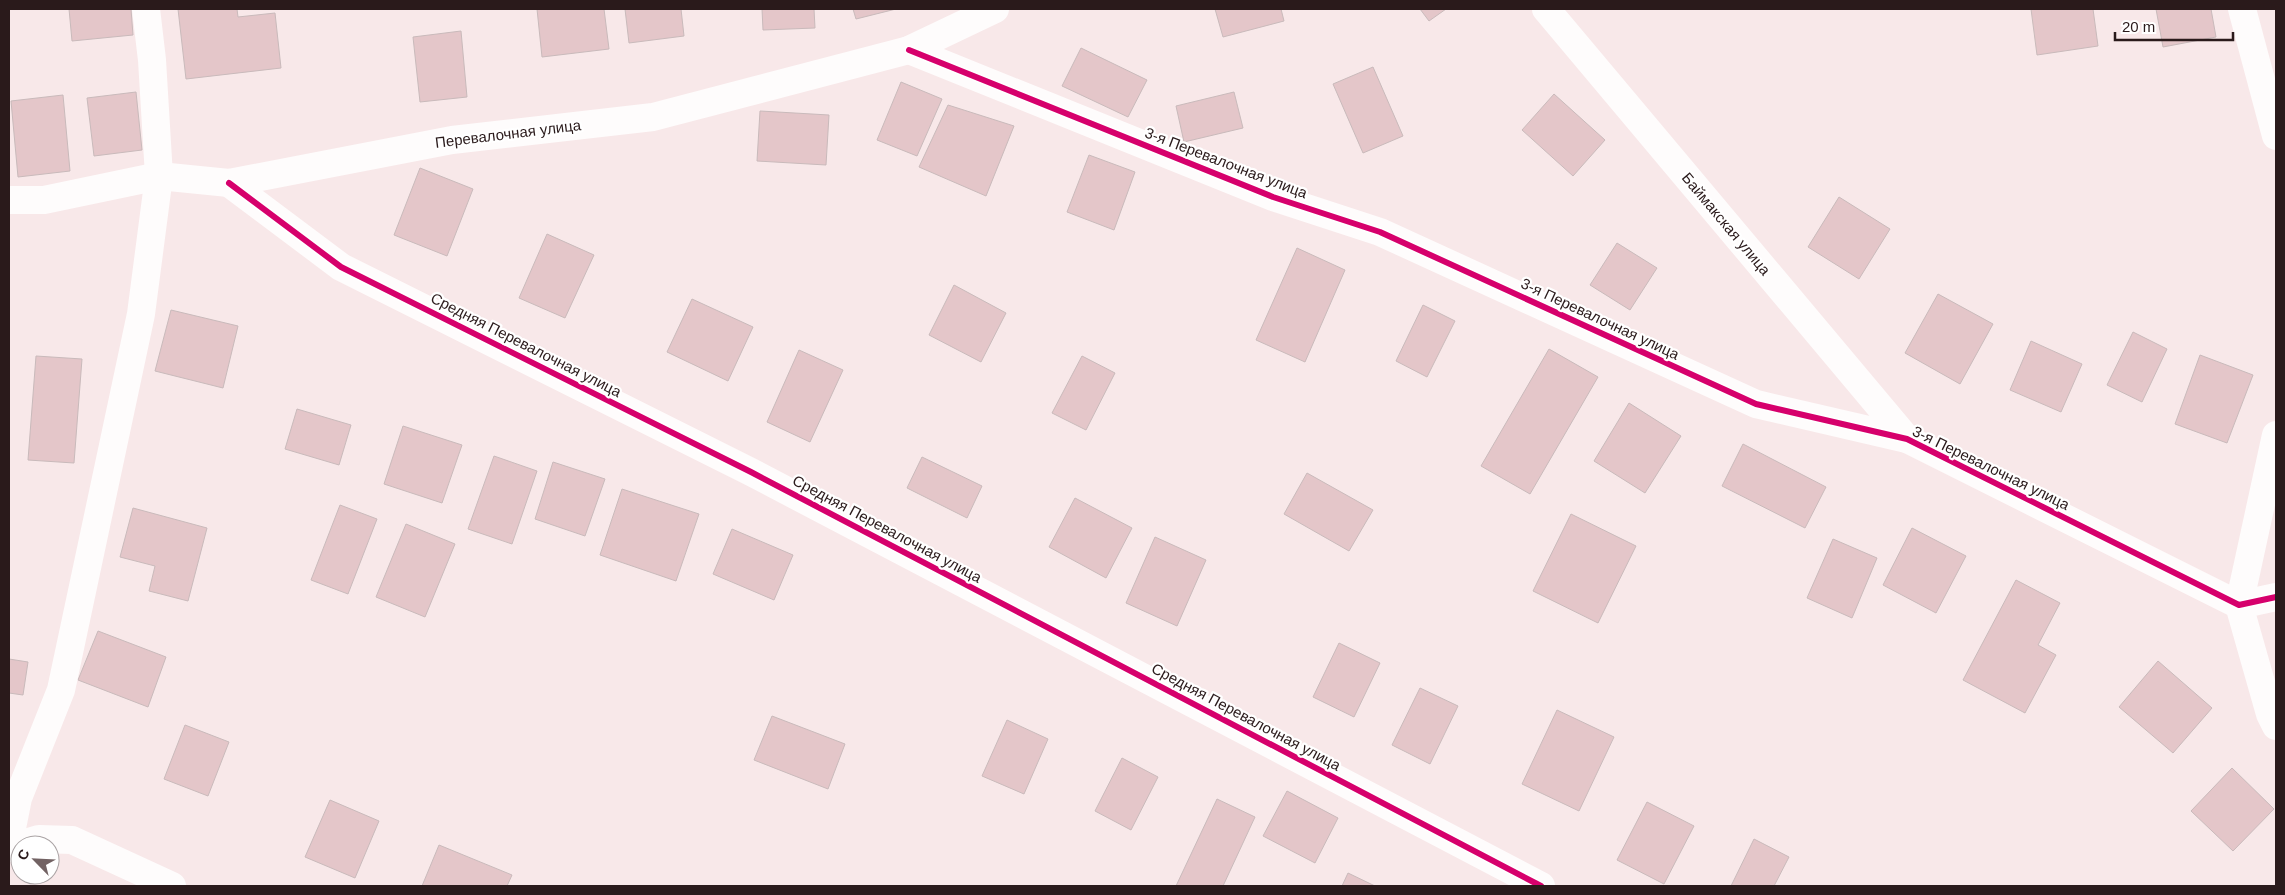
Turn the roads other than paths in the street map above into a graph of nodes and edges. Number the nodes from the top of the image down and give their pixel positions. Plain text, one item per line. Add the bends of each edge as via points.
1 (146, 9) edge
2 (995, 9) edge
3 (1546, 9) edge
4 (2242, 9) edge
5 (909, 50) junction
6 (2276, 136) edge
7 (159, 176) junction
8 (228, 183) junction
9 (9, 200) edge
10 (2276, 435) edge
11 (1908, 439) junction
12 (2276, 597) edge
13 (2239, 605) junction
14 (2276, 726) edge
15 (9, 843) edge
16 (9, 848) edge
17 (172, 886) edge
18 (1542, 886) edge

1 - 7 street
2 - 5 street, Перевалочная улица
3 - 11 street, Баймакская улица
4 - 6 street
5 - 8 street, Перевалочная улица via 653,117 452,140
5 - 11 street, 3-я Перевалочная улица via 1273,197 1380,232 1756,404
7 - 8 street, Перевалочная улица
7 - 9 street, Перевалочная улица via 44,200
7 - 15 street via 141,314 61,690 18,798
8 - 18 street, Средняя Перевалочная улица via 341,267 760,476
10 - 13 street
11 - 13 street, 3-я Перевалочная улица
12 - 13 street
13 - 14 street
16 - 17 street via 39,838 72,840

